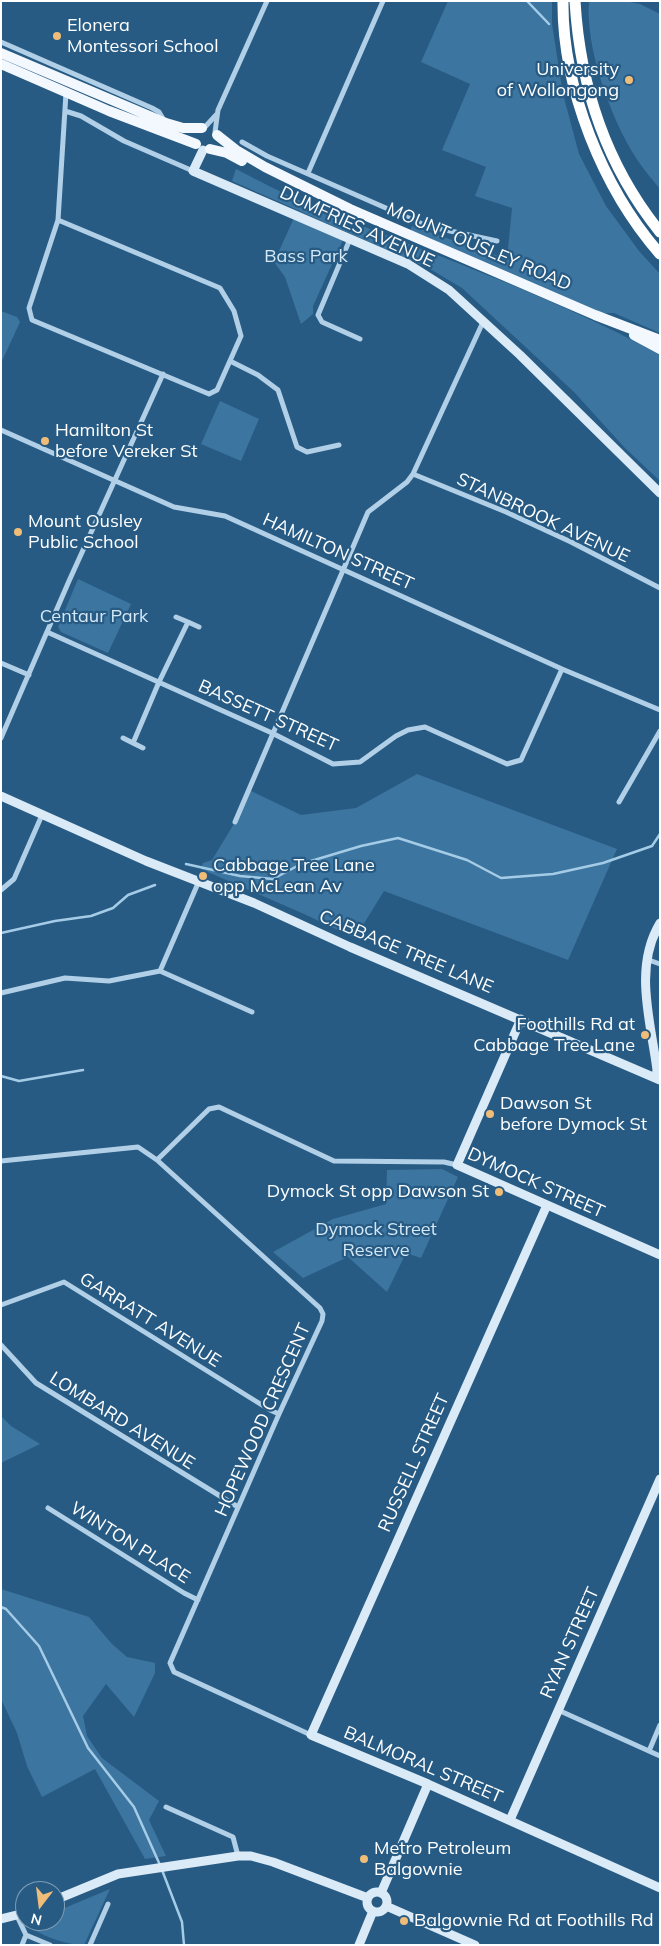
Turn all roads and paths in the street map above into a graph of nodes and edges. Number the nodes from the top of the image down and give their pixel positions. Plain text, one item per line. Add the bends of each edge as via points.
1 (267, 1) edge
2 (383, 1) edge
3 (563, 1) edge
4 (575, 1) edge
5 (1, 42) edge
6 (1, 53) edge
7 (1, 64) edge
8 (66, 92) junction
9 (218, 110) junction
10 (66, 111) junction
11 (166, 123) junction
12 (203, 128) junction
13 (216, 133) junction
14 (242, 142) dead end
15 (203, 148) junction
16 (193, 171) junction
17 (308, 173) junction
18 (350, 209) junction
19 (58, 220) junction
20 (660, 232) edge
21 (350, 239) junction
22 (497, 241) dead end
23 (658, 252) edge
24 (595, 315) junction
25 (483, 322) junction
26 (360, 340) dead end
27 (660, 340) edge
28 (660, 349) edge
29 (230, 362) junction
30 (163, 374) junction
31 (1, 430) edge
32 (339, 445) dead end
33 (413, 474) junction
34 (115, 480) junction
35 (660, 493) edge
36 (343, 569) junction
37 (660, 588) edge
38 (176, 617) dead end
39 (188, 622) junction
40 (199, 627) dead end
41 (47, 632) junction
42 (1, 663) edge
43 (562, 669) junction
44 (29, 675) junction
45 (159, 682) junction
46 (660, 710) edge
47 (660, 731) edge
48 (272, 734) junction
49 (1, 738) edge
50 (123, 738) dead end
51 (133, 743) junction
52 (143, 748) dead end
53 (1, 796) edge
54 (619, 802) dead end
55 (42, 815) junction
56 (235, 822) dead end
57 (199, 881) junction
58 (1, 890) edge
59 (660, 924) edge
60 (646, 959) junction
61 (660, 964) edge
62 (160, 971) junction
63 (1, 993) edge
64 (252, 1012) dead end
65 (521, 1020) junction
66 (658, 1079) edge
67 (157, 1160) junction
68 (1, 1161) edge
69 (457, 1165) junction
70 (546, 1205) junction
71 (660, 1254) edge
72 (1, 1305) edge
73 (1, 1345) edge
74 (279, 1414) junction
75 (660, 1479) edge
76 (48, 1508) dead end
77 (238, 1508) junction
78 (198, 1600) junction
79 (174, 1672) joint
80 (558, 1710) junction
81 (660, 1725) edge
82 (311, 1735) junction
83 (648, 1751) junction
84 (660, 1756) edge
85 (428, 1784) junction
86 (166, 1807) dead end
87 (510, 1820) junction
88 (238, 1856) junction
89 (660, 1888) edge
90 (381, 1894) junction
91 (65, 1896) edge
92 (368, 1898) junction
93 (108, 1904) dead end
94 (386, 1906) junction
95 (373, 1911) junction
96 (15, 1916) edge
97 (1, 1919) edge
98 (25, 1931) edge
99 (26, 1935) junction
100 (22, 1945) edge
101 (50, 1945) edge
102 (90, 1945) edge
103 (359, 1945) edge
104 (474, 1945) edge

1 - 9 street
2 - 17 street
3 - 23 highway via 568,55 582,113 614,187
4 - 20 highway via 584,75 601,129 628,187
5 - 11 street via 151,107
6 - 11 main road
7 - 8 main road, MOUNT OUSLEY ROAD
8 - 10 street
8 - 15 main road, MOUNT OUSLEY ROAD
9 - 12 street
9 - 13 street
10 - 16 street, DUMFRIES AVENUE
10 - 19 street
11 - 12 main road via 183,128
12 - 13 main road via 210,128
12 - 15 main road via 195,135
13 - 15 main road via 216,144
13 - 18 main road, MOUNT OUSLEY ROAD via 236,150 265,167
14 - 17 street, MOUNT OUSLEY ROAD
15 - 16 street
15 - 18 main road, MOUNT OUSLEY ROAD via 231,154 293,188
16 - 21 street, DUMFRIES AVENUE
17 - 22 street, MOUNT OUSLEY ROAD via 427,226
18 - 24 main road, MOUNT OUSLEY ROAD
19 - 29 street via 220,288 234,311 241,336
19 - 30 street via 29,308 32,320
21 - 25 street, DUMFRIES AVENUE via 408,264 441,284
21 - 26 street via 318,315 322,322
24 - 27 main road, MOUNT OUSLEY ROAD
24 - 28 main road, MOUNT OUSLEY ROAD
25 - 33 street
25 - 35 street, DUMFRIES AVENUE
29 - 30 street via 216,390 210,394
29 - 32 street via 258,375 278,390 297,447 307,452
30 - 34 street
31 - 34 street, HAMILTON STREET
33 - 36 street via 368,512
33 - 37 street, STANBROOK AVENUE via 506,512
34 - 36 street, HAMILTON STREET via 174,507 225,516
34 - 41 street
36 - 43 street, HAMILTON STREET
36 - 48 street
38 - 39 street
39 - 40 street
39 - 45 street
41 - 44 street
41 - 45 street, BASSETT STREET
42 - 44 street
43 - 46 street, HAMILTON STREET
43 - 48 street, BASSETT STREET via 521,760 507,764 425,727 396,736 360,762 333,764
44 - 49 street
45 - 48 street, BASSETT STREET
45 - 51 street
47 - 54 street
48 - 56 street
50 - 51 street
51 - 52 street
53 - 55 street, CABBAGE TREE LANE
55 - 57 street, CABBAGE TREE LANE
55 - 58 street via 14,879
57 - 62 street
57 - 65 street, CABBAGE TREE LANE
59 - 60 street
60 - 61 street
60 - 66 street via 645,979
62 - 63 street via 109,981 65,978
62 - 64 street
65 - 66 street, CABBAGE TREE LANE
65 - 69 street
67 - 68 street, HOPEWOOD CRESCENT via 138,1147
67 - 69 street, DYMOCK STREET via 209,1109 218,1107 334,1162 444,1162
67 - 74 street, HOPEWOOD CRESCENT via 324,1314
69 - 70 street, DYMOCK STREET
70 - 71 street, DYMOCK STREET
70 - 82 street, RUSSELL STREET
72 - 74 street, GARRATT AVENUE via 64,1282
73 - 77 street, LOMBARD AVENUE via 36,1383
74 - 77 street, HOPEWOOD CRESCENT
75 - 80 street, RYAN STREET
76 - 78 street, WINTON PLACE
77 - 78 street, HOPEWOOD CRESCENT
78 - 79 street, HOPEWOOD CRESCENT via 170,1664
79 - 82 street, BALMORAL STREET
80 - 83 street
80 - 87 street, RYAN STREET
81 - 83 street
82 - 85 street, BALMORAL STREET
83 - 84 street
85 - 87 street, BALMORAL STREET
85 - 90 street
86 - 88 street via 233,1837
87 - 89 street, BALMORAL STREET
88 - 91 street via 118,1874
88 - 92 street via 268,1860
90 - 92 street via 372,1893
90 - 94 street
92 - 95 street
93 - 102 street
94 - 95 street
94 - 104 street
95 - 103 street
96 - 97 street
98 - 99 street
99 - 100 street
99 - 101 street

